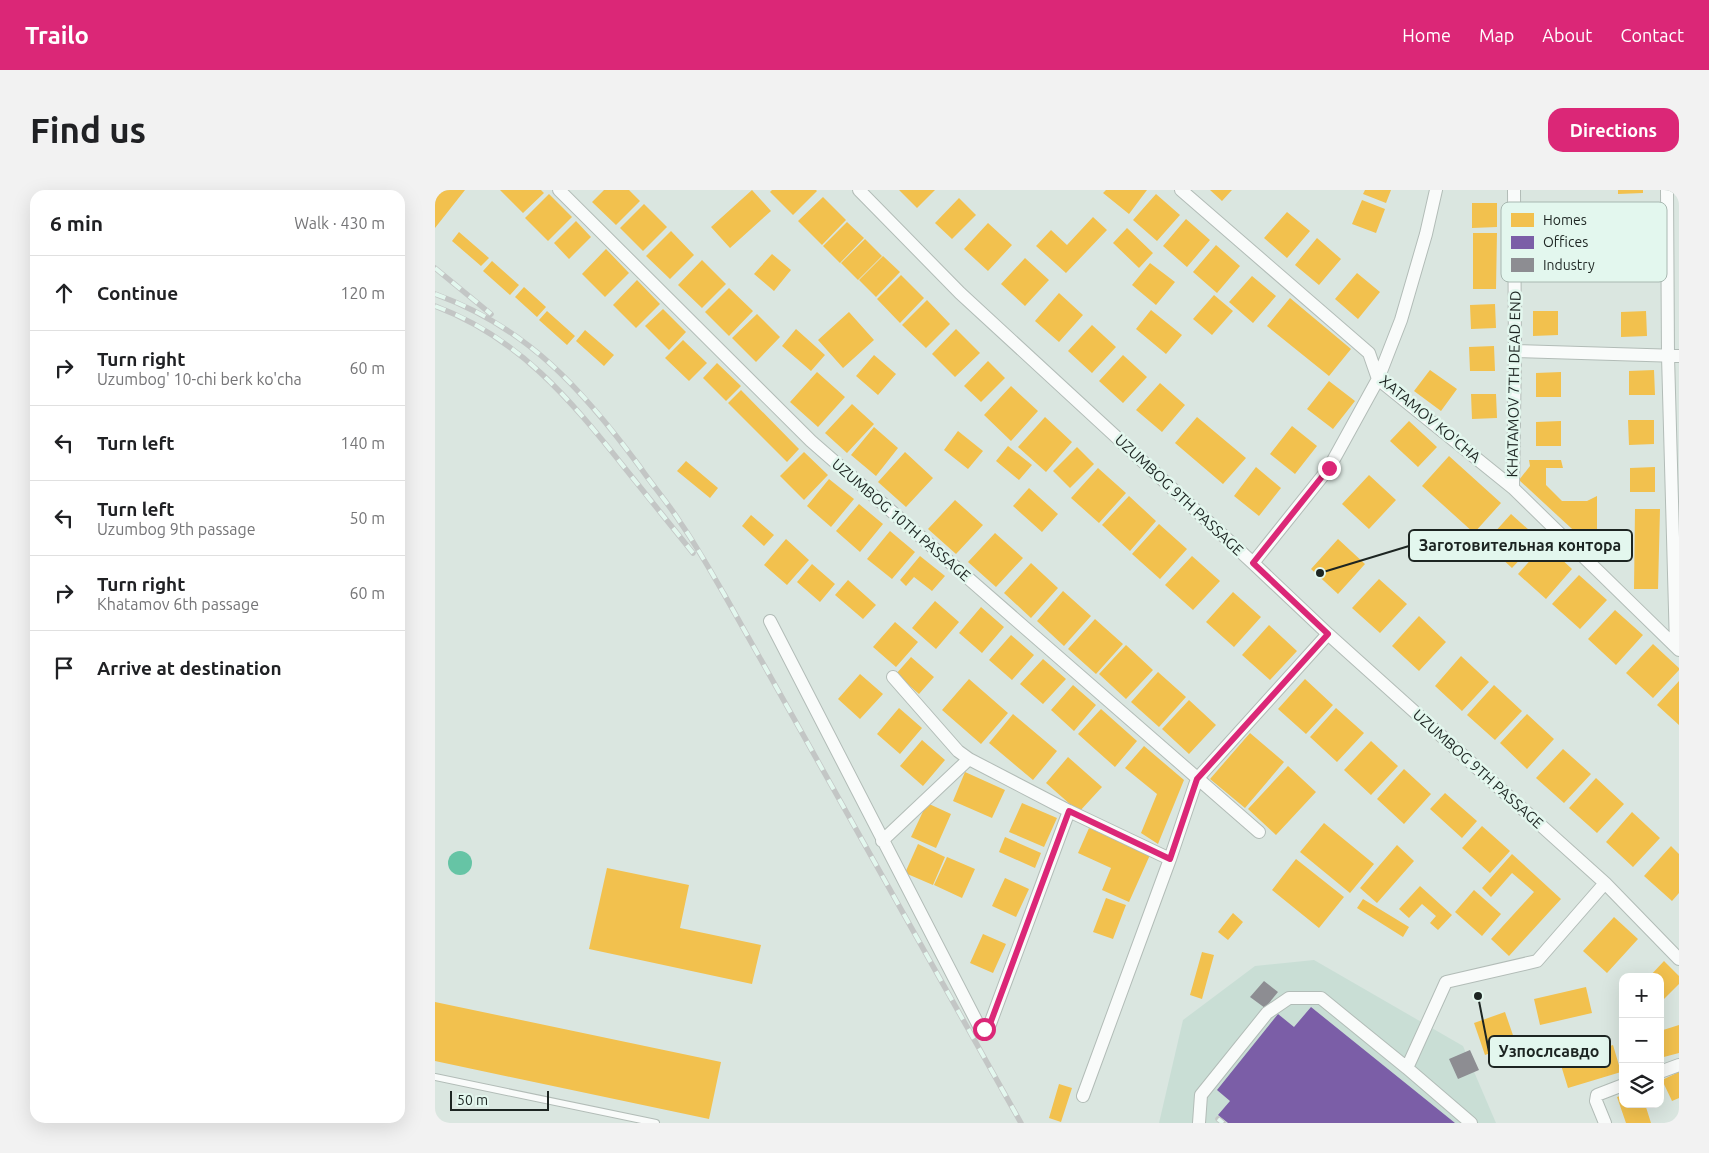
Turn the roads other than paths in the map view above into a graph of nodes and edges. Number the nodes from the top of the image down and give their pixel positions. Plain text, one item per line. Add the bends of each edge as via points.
1 (559, 190) edge
2 (859, 190) edge
3 (1181, 190) edge
4 (1437, 190) edge
5 (1667, 190) edge
6 (1515, 282) edge
7 (1515, 351) junction
8 (1674, 356) edge
9 (1378, 379) junction
10 (1513, 488) junction
11 (1253, 563) junction
12 (770, 621) dead end
13 (1328, 634) junction
14 (1677, 648) edge
15 (893, 677) dead end
16 (969, 759) junction
17 (1197, 779) junction
18 (1069, 811) junction
19 (1259, 832) dead end
20 (882, 840) junction
21 (1170, 859) junction
22 (1605, 883) junction
23 (1679, 959) edge
24 (1679, 1065) edge
25 (1407, 1068) junction
26 (1664, 1071) edge
27 (435, 1076) edge
28 (1619, 1087) edge
29 (1083, 1096) dead end
30 (655, 1123) edge
31 (1199, 1123) edge
32 (1471, 1123) edge
33 (1605, 1123) edge

1 - 17 street, UZUMBOG 10TH PASSAGE via 811,441
2 - 11 street, UZUMBOG 9TH PASSAGE via 960,293
3 - 9 street, XATAMOV KO'CHA via 1369,353
4 - 9 street via 1401,320
5 - 8 street
6 - 7 street, KHATAMOV 7TH DEAD END
7 - 8 street
7 - 10 street, KHATAMOV 7TH DEAD END
8 - 14 street
9 - 10 street, XATAMOV KO'CHA
9 - 11 street via 1329,468
10 - 14 street, XATAMOV KO'CHA
11 - 13 street, UZUMBOG 9TH PASSAGE
12 - 20 street
13 - 17 street
13 - 22 street, UZUMBOG 9TH PASSAGE
15 - 16 street
16 - 18 street
16 - 20 street
17 - 19 street, UZUMBOG 10TH PASSAGE
17 - 21 street
18 - 20 street via 990,1024 984,1029 976,1023
18 - 21 street
21 - 29 street
22 - 23 street, UZUMBOG 9TH PASSAGE
22 - 25 street via 1537,961 1445,982
24 - 26 street
25 - 31 street via 1321,998 1289,998 1267,1014 1201,1095
25 - 32 street
27 - 30 lane
28 - 33 street via 1597,1095 1596,1102

